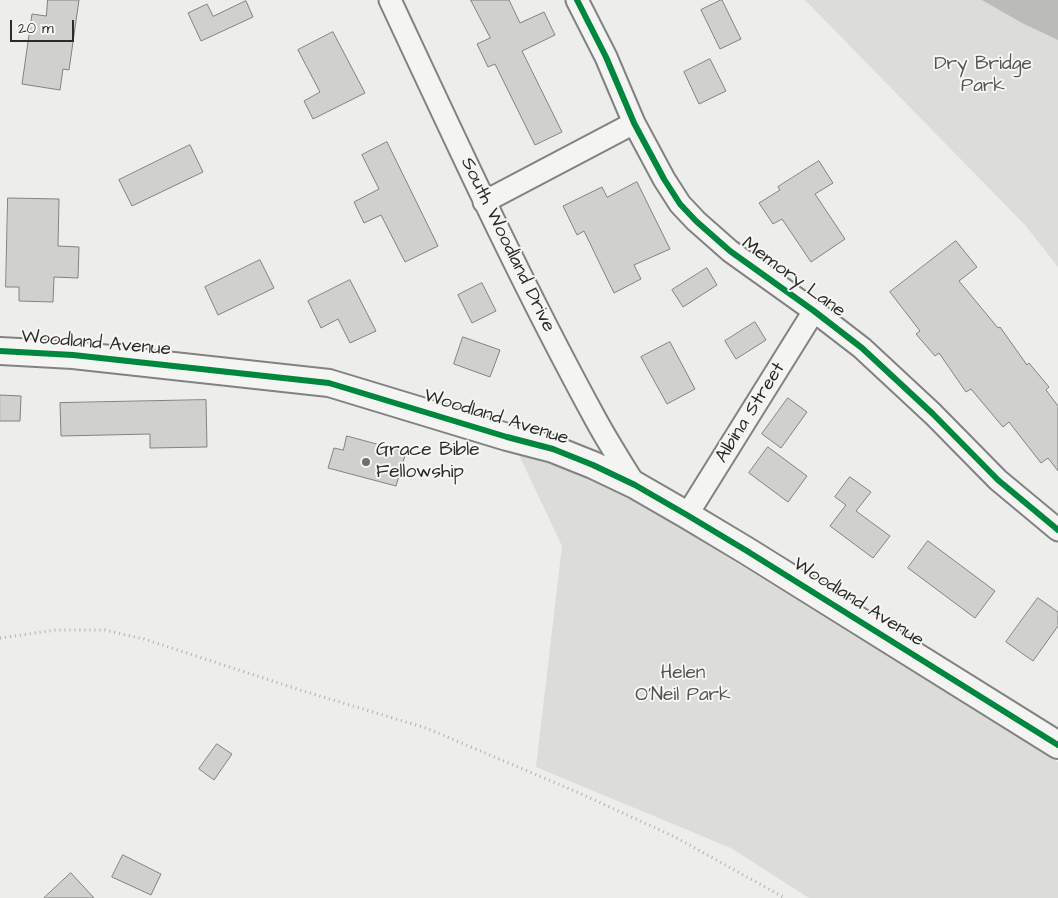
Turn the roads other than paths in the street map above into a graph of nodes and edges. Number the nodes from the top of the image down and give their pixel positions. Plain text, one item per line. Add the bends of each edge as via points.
1 (390, 0) edge
2 (578, 0) edge
3 (634, 123) junction
4 (484, 202) junction
5 (814, 311) junction
6 (0, 351) edge
7 (635, 485) junction
8 (687, 515) junction
9 (1058, 530) edge
10 (1058, 746) edge

1 - 4 street, South Woodland Drive
2 - 3 street, Memory Lane
3 - 4 street
3 - 5 street, Memory Lane via 680,204 730,251
4 - 7 street, South Woodland Drive via 597,422
5 - 8 street, Albina Street
5 - 9 street, Memory Lane via 862,348 998,480
6 - 7 street, Woodland Avenue via 73,354 329,383 553,449
7 - 8 street, Woodland Avenue
8 - 10 street, Woodland Avenue

